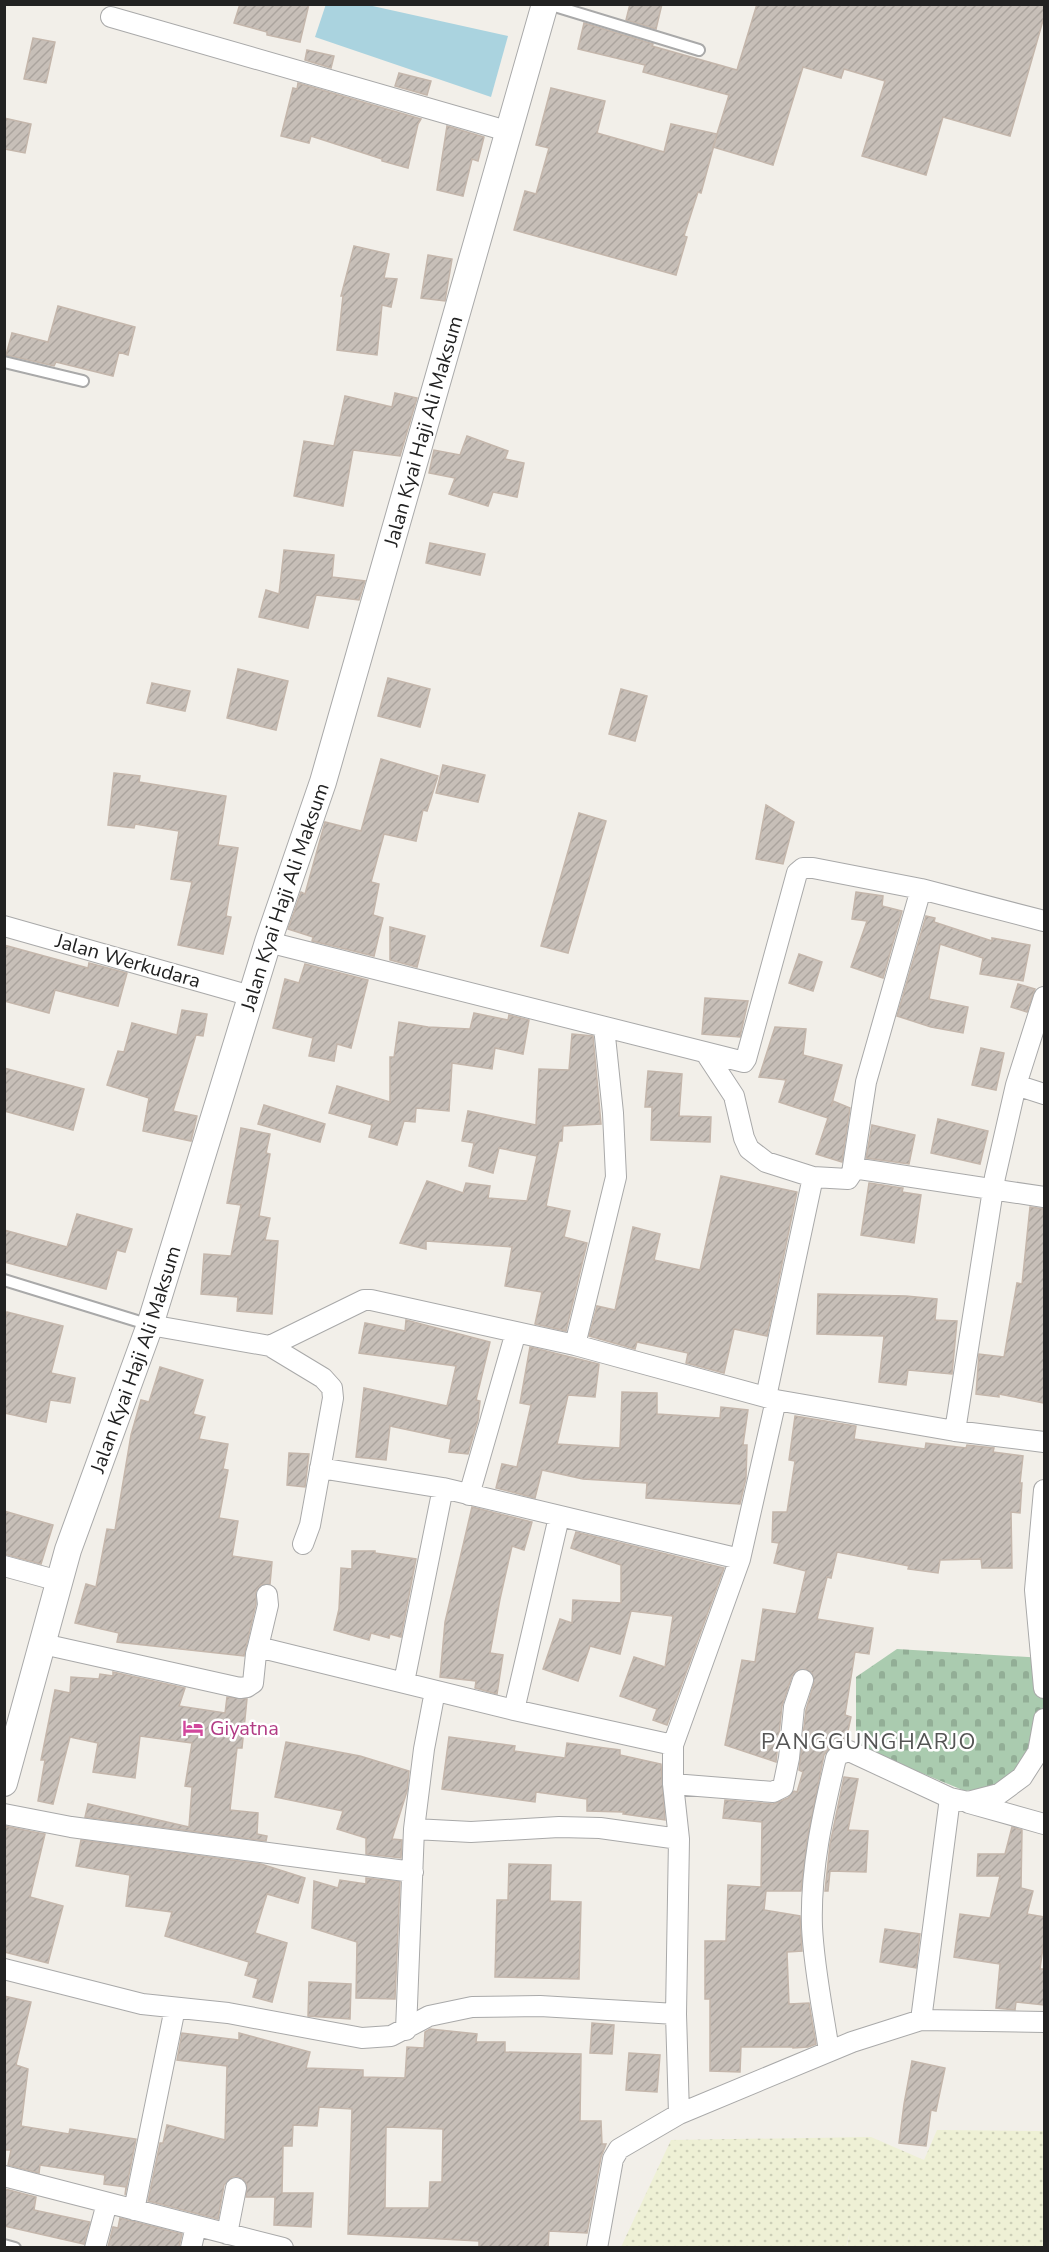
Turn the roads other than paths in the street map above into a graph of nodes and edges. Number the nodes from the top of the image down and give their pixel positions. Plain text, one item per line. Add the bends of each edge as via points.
1 (546, 4) edge
2 (111, 17) dead end
3 (699, 50) dead end
4 (507, 131) junction
5 (4, 362) edge
6 (83, 381) dead end
7 (921, 889) junction
8 (1044, 921) edge
9 (4, 926) edge
10 (268, 942) junction
11 (251, 996) junction
12 (1044, 997) edge
13 (604, 1027) junction
14 (705, 1052) junction
15 (1016, 1085) junction
16 (1044, 1094) edge
17 (853, 1168) junction
18 (813, 1177) junction
19 (993, 1189) junction
20 (1044, 1197) edge
21 (4, 1280) edge
22 (150, 1325) junction
23 (516, 1332) junction
24 (575, 1345) junction
25 (270, 1346) junction
26 (771, 1399) junction
27 (955, 1431) junction
28 (1044, 1442) edge
29 (320, 1468) junction
30 (443, 1488) junction
31 (1044, 1490) edge
32 (469, 1495) junction
33 (559, 1516) junction
34 (303, 1544) dead end
35 (740, 1559) junction
36 (4, 1566) edge
37 (59, 1581) junction
38 (267, 1595) dead end
39 (43, 1644) junction
40 (258, 1647) junction
41 (802, 1680) dead end
42 (404, 1683) junction
43 (1044, 1688) edge
44 (435, 1691) junction
45 (514, 1710) junction
46 (1044, 1719) edge
47 (673, 1745) junction
48 (4, 1783) edge
49 (673, 1784) junction
50 (959, 1800) junction
51 (4, 1814) edge
52 (1044, 1824) edge
53 (414, 1829) junction
54 (679, 1839) junction
55 (413, 1872) junction
56 (4, 1969) edge
57 (175, 2008) junction
58 (676, 2014) junction
59 (921, 2020) junction
60 (1044, 2022) edge
61 (406, 2030) junction
62 (829, 2051) junction
63 (679, 2114) junction
64 (4, 2176) edge
65 (236, 2188) dead end
66 (107, 2203) junction
67 (134, 2210) junction
68 (196, 2226) junction
69 (227, 2234) junction
70 (4, 2245) edge
71 (15, 2247) edge
72 (95, 2247) edge
73 (191, 2247) edge
74 (283, 2247) edge
75 (597, 2247) edge

1 - 3 lane
1 - 4 street, Jalan Kyai Haji Ali Maksum
2 - 4 street
4 - 10 street, Jalan Kyai Haji Ali Maksum via 323,782
5 - 6 lane
7 - 8 street
7 - 14 street via 803,868 797,873 746,1059 740,1062
7 - 17 street via 866,1082
9 - 11 street, Jalan Werkudara
10 - 11 street, Jalan Kyai Haji Ali Maksum
10 - 13 street
11 - 22 street, Jalan Kyai Haji Ali Maksum
12 - 15 street
13 - 14 street
13 - 24 street via 616,1177
14 - 18 street via 734,1096 749,1149 766,1162
15 - 16 street
15 - 19 street
17 - 18 street via 848,1179
17 - 19 street
18 - 26 street
19 - 20 street
19 - 27 street
21 - 22 lane
22 - 25 street
22 - 37 street, Jalan Kyai Haji Ali Maksum
23 - 24 street
23 - 25 street via 364,1300
23 - 32 street
24 - 26 street
25 - 29 street via 323,1378 332,1388
26 - 27 street
26 - 35 street
27 - 28 street
29 - 30 street
29 - 34 street
30 - 32 street
30 - 42 street
31 - 43 street via 1035,1590
32 - 33 street
33 - 35 street
33 - 45 street
35 - 47 street
36 - 37 street
37 - 39 street, Jalan Kyai Haji Ali Maksum
38 - 40 street
39 - 40 street via 240,1688 253,1683
39 - 48 street, Jalan Kyai Haji Ali Maksum
40 - 42 street
41 - 49 street via 794,1707 783,1787 773,1792
42 - 44 street
44 - 45 street
44 - 53 street
45 - 47 street
46 - 50 street via 1038,1752 1022,1776 999,1794
47 - 49 street
49 - 54 street
50 - 52 street
50 - 59 street
50 - 62 street via 849,1751 836,1758 813,1886 812,1928
51 - 55 street via 71,1827
53 - 54 street via 471,1832 589,1828
53 - 55 street
54 - 58 street
55 - 61 street
56 - 57 street via 142,2004
57 - 61 street via 228,2013 362,2038 391,2036
57 - 67 street
58 - 61 street via 540,2006 471,2007 429,2016
58 - 63 street
59 - 60 street
59 - 62 street
62 - 63 street
63 - 75 street via 619,2149 613,2159
64 - 66 street
65 - 69 street
66 - 67 street
66 - 72 street
67 - 68 street
68 - 69 street
68 - 73 street
69 - 74 street
70 - 71 lane

